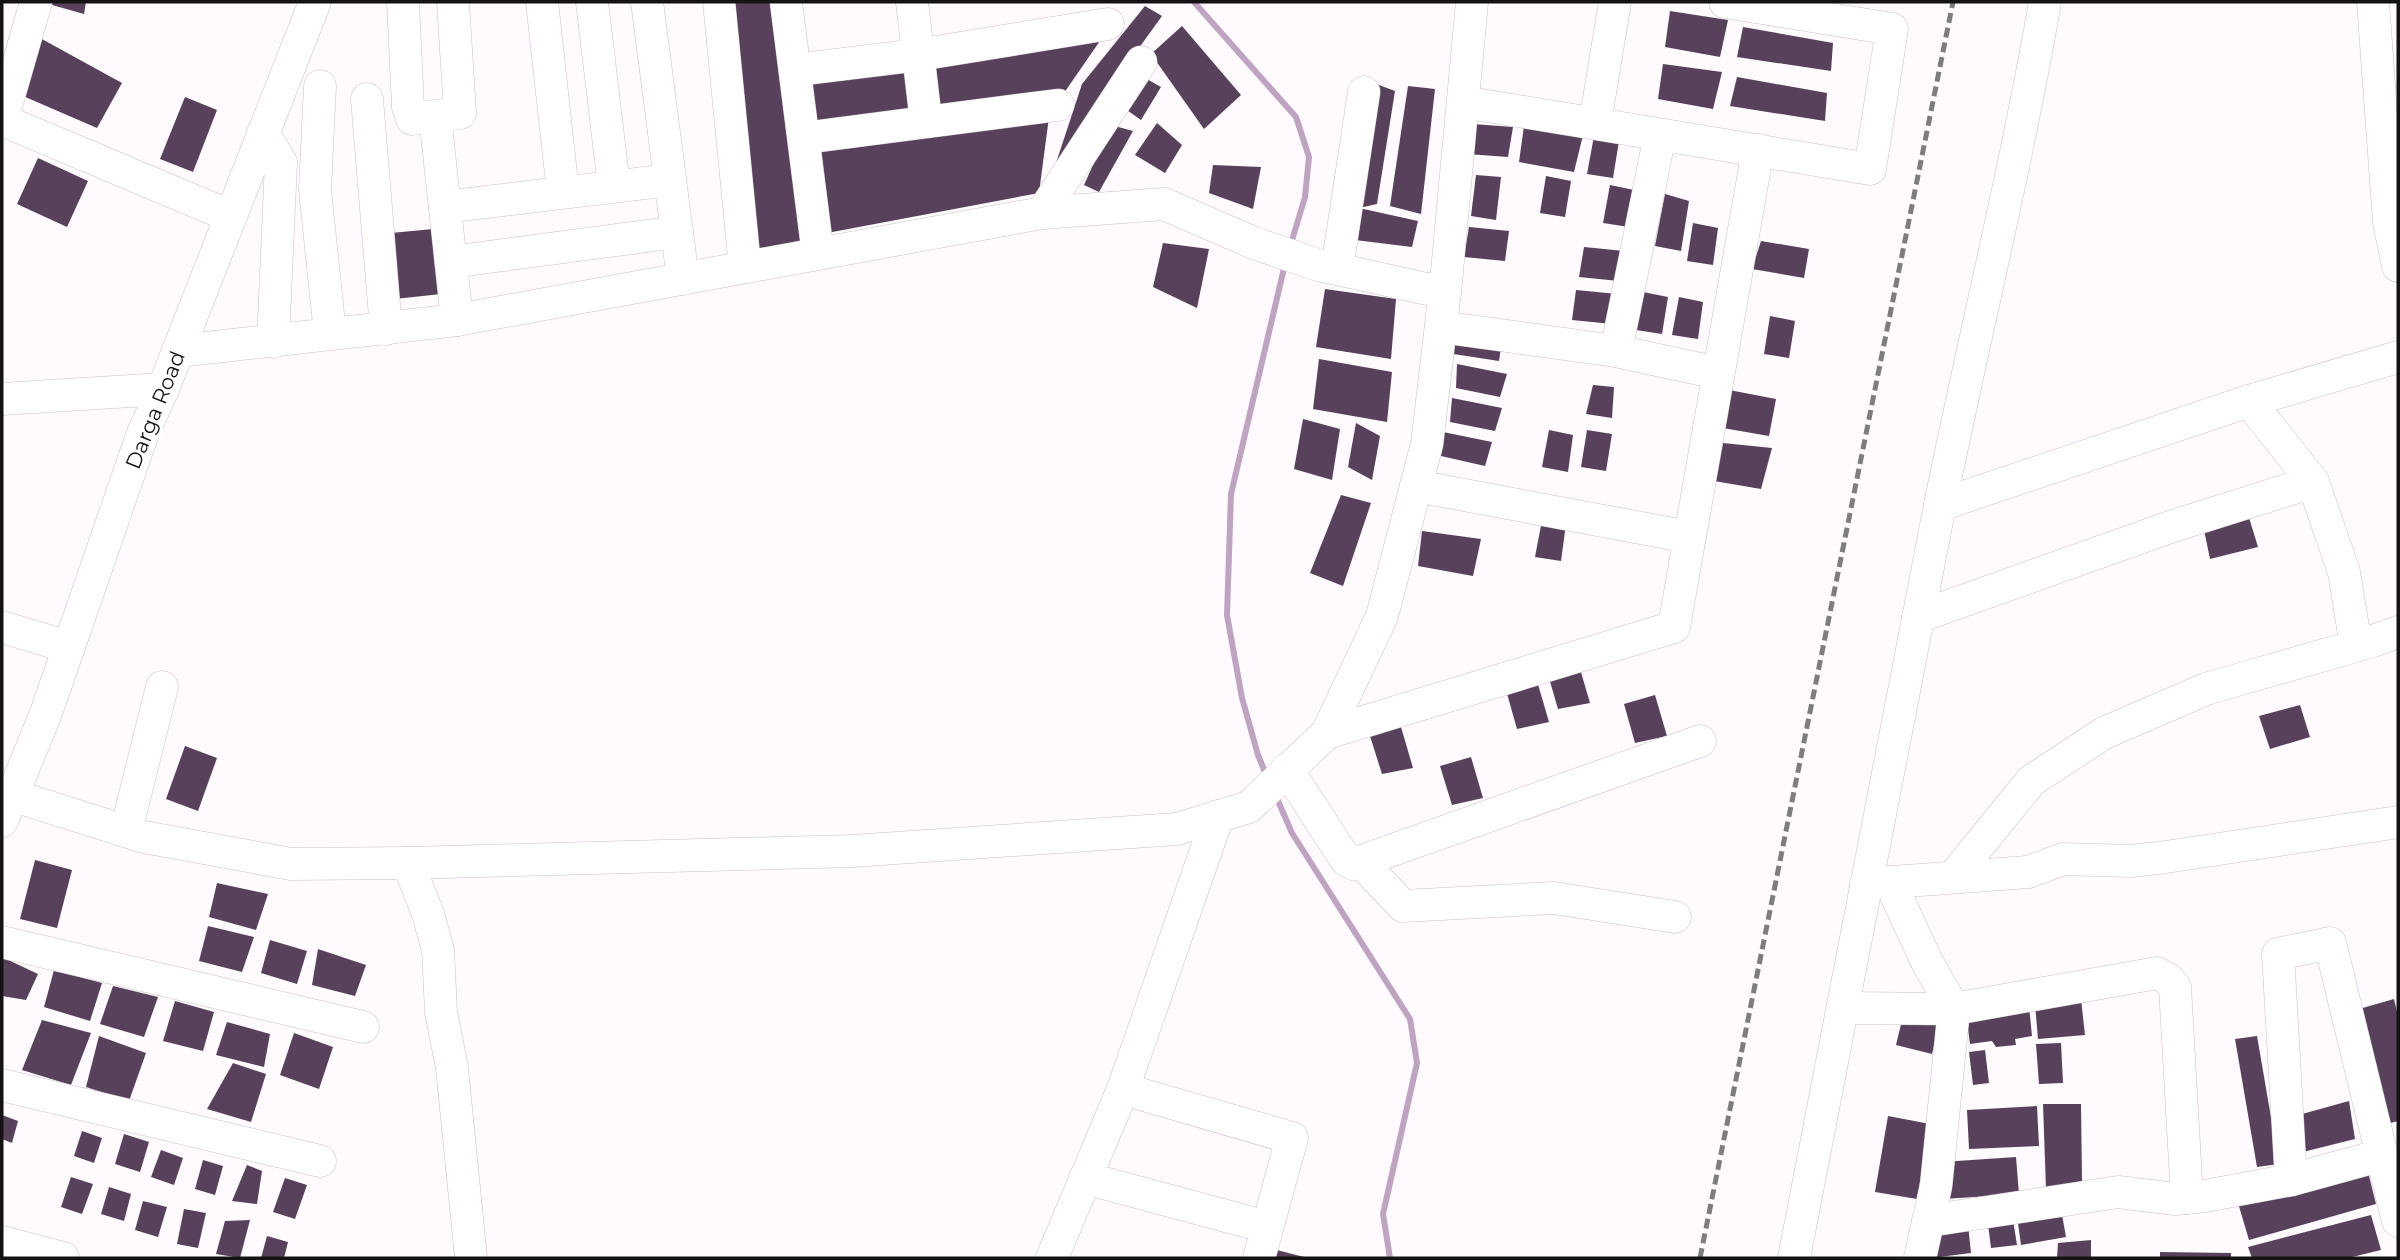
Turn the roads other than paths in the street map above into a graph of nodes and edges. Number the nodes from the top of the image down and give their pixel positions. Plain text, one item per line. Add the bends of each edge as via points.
1 (36, 2) edge
2 (315, 2) edge
3 (403, 2) edge
4 (453, 2) edge
5 (542, 2) edge
6 (592, 2) edge
7 (648, 2) edge
8 (719, 2) edge
9 (786, 2) edge
10 (912, 2) edge
11 (1472, 2) edge
12 (1615, 2) edge
13 (1725, 2) edge
14 (2045, 2) edge
15 (2382, 16) edge
16 (1108, 24) dead end
17 (918, 55) junction
18 (1141, 62) dead end
19 (795, 70) junction
20 (286, 71) junction
21 (320, 86) junction
22 (1364, 93) dead end
23 (367, 99) junction
24 (1463, 102) junction
25 (1058, 105) dead end
26 (421, 111) junction
27 (2, 120) edge
28 (926, 121) junction
29 (1595, 123) junction
30 (263, 133) junction
31 (1660, 135) junction
32 (804, 138) junction
33 (1758, 150) junction
34 (670, 180) junction
35 (614, 186) junction
36 (563, 192) junction
37 (445, 207) junction
38 (1042, 213) junction
39 (230, 216) junction
40 (677, 232) junction
41 (818, 254) junction
42 (451, 262) junction
43 (2398, 266) edge
44 (746, 267) junction
45 (1328, 267) junction
46 (684, 279) junction
47 (1445, 293) junction
48 (457, 320) junction
49 (1441, 327) junction
50 (386, 329) junction
51 (330, 333) junction
52 (273, 342) junction
53 (178, 351) junction
54 (1616, 351) junction
55 (2398, 357) edge
56 (1718, 373) junction
57 (163, 389) junction
58 (2, 399) edge
59 (2249, 401) junction
60 (2313, 482) junction
61 (1416, 486) junction
62 (1940, 505) junction
63 (1689, 537) junction
64 (1918, 617) junction
65 (2, 626) edge
66 (2398, 632) edge
67 (2356, 646) junction
68 (69, 647) junction
69 (162, 687) dead end
70 (1327, 733) junction
71 (1700, 741) dead end
72 (1284, 772) junction
73 (5, 802) edge
74 (1217, 816) junction
75 (2398, 822) edge
76 (126, 831) junction
77 (408, 863) junction
78 (1362, 863) junction
79 (1953, 877) junction
80 (1878, 883) junction
81 (1675, 917) dead end
82 (2, 942) edge
83 (1843, 1008) junction
84 (1954, 1009) junction
85 (363, 1027) dead end
86 (2, 1085) edge
87 (1123, 1089) junction
88 (2382, 1155) junction
89 (320, 1161) dead end
90 (1085, 1178) junction
91 (2291, 1180) junction
92 (2187, 1198) junction
93 (1928, 1221) junction
94 (2398, 1221) edge
95 (1267, 1227) junction
96 (2, 1242) edge
97 (63, 1258) edge
98 (471, 1258) edge
99 (1052, 1258) edge
100 (1259, 1258) edge
101 (1794, 1258) edge
102 (1920, 1258) edge

1 - 27 street
2 - 20 street, Darga Road
3 - 26 street
4 - 26 street via 460,113
5 - 36 street
6 - 35 street
7 - 34 street
8 - 44 street
9 - 19 street
10 - 17 street
11 - 24 street
12 - 29 street
13 - 33 street via 1892,29 1870,169
14 - 62 street
15 - 43 street via 2389,222
16 - 17 street
17 - 19 street
17 - 28 street
18 - 38 street
19 - 32 street
20 - 21 street
20 - 30 street, Darga Road
21 - 23 street
21 - 51 street via 316,190
22 - 45 street
23 - 26 street
23 - 50 street
24 - 29 street
24 - 47 street
25 - 28 street
26 - 37 street
27 - 39 street
28 - 32 street
29 - 31 street
30 - 39 street, Darga Road
30 - 52 street via 281,162
31 - 33 street
31 - 54 street
32 - 41 street
33 - 56 street
34 - 35 street
34 - 40 street
35 - 36 street
36 - 37 street
37 - 42 street
38 - 41 street
38 - 45 street via 1164,204 1254,243
39 - 53 street, Darga Road
40 - 42 street
40 - 46 street
41 - 44 street
42 - 48 street
44 - 46 street
45 - 47 street
46 - 48 street
47 - 49 street
48 - 50 street
49 - 54 street
49 - 61 street via 1427,443
50 - 51 street
51 - 52 street
52 - 53 street
53 - 57 street, Darga Road
54 - 56 street
55 - 59 street
56 - 63 street
57 - 58 street
57 - 68 street, Darga Road via 143,433
59 - 60 street
59 - 62 street
60 - 64 street via 2172,526
60 - 67 street via 2344,572
61 - 63 street
61 - 70 street via 1382,616
62 - 64 street
63 - 70 street via 1674,627
64 - 80 street
65 - 68 street
66 - 67 street
67 - 79 street via 2206,689 2104,733 2031,781
68 - 73 street, Darga Road via 46,713
69 - 76 street
70 - 72 street
71 - 78 street
72 - 74 street via 1249,807
72 - 78 street via 1346,860
73 - 76 street
74 - 77 street via 1177,829 852,851
74 - 87 street
75 - 79 street via 2159,858 2063,859 2028,872
76 - 77 street via 292,863
77 - 98 street via 438,950 441,1012 452,1068
78 - 81 street via 1403,906 1554,898
79 - 80 street
80 - 83 street
80 - 84 street
82 - 85 street
83 - 84 street
83 - 101 street
84 - 92 street via 2157,973 2168,979 2175,987
84 - 93 street via 1936,1186
86 - 89 street
87 - 90 street
87 - 95 street via 1292,1138
88 - 91 street
88 - 91 street via 2330,943 2278,954
88 - 94 street
90 - 95 street
90 - 99 street
91 - 92 street
92 - 93 street via 2118,1192
93 - 102 street
95 - 100 street
96 - 97 street

